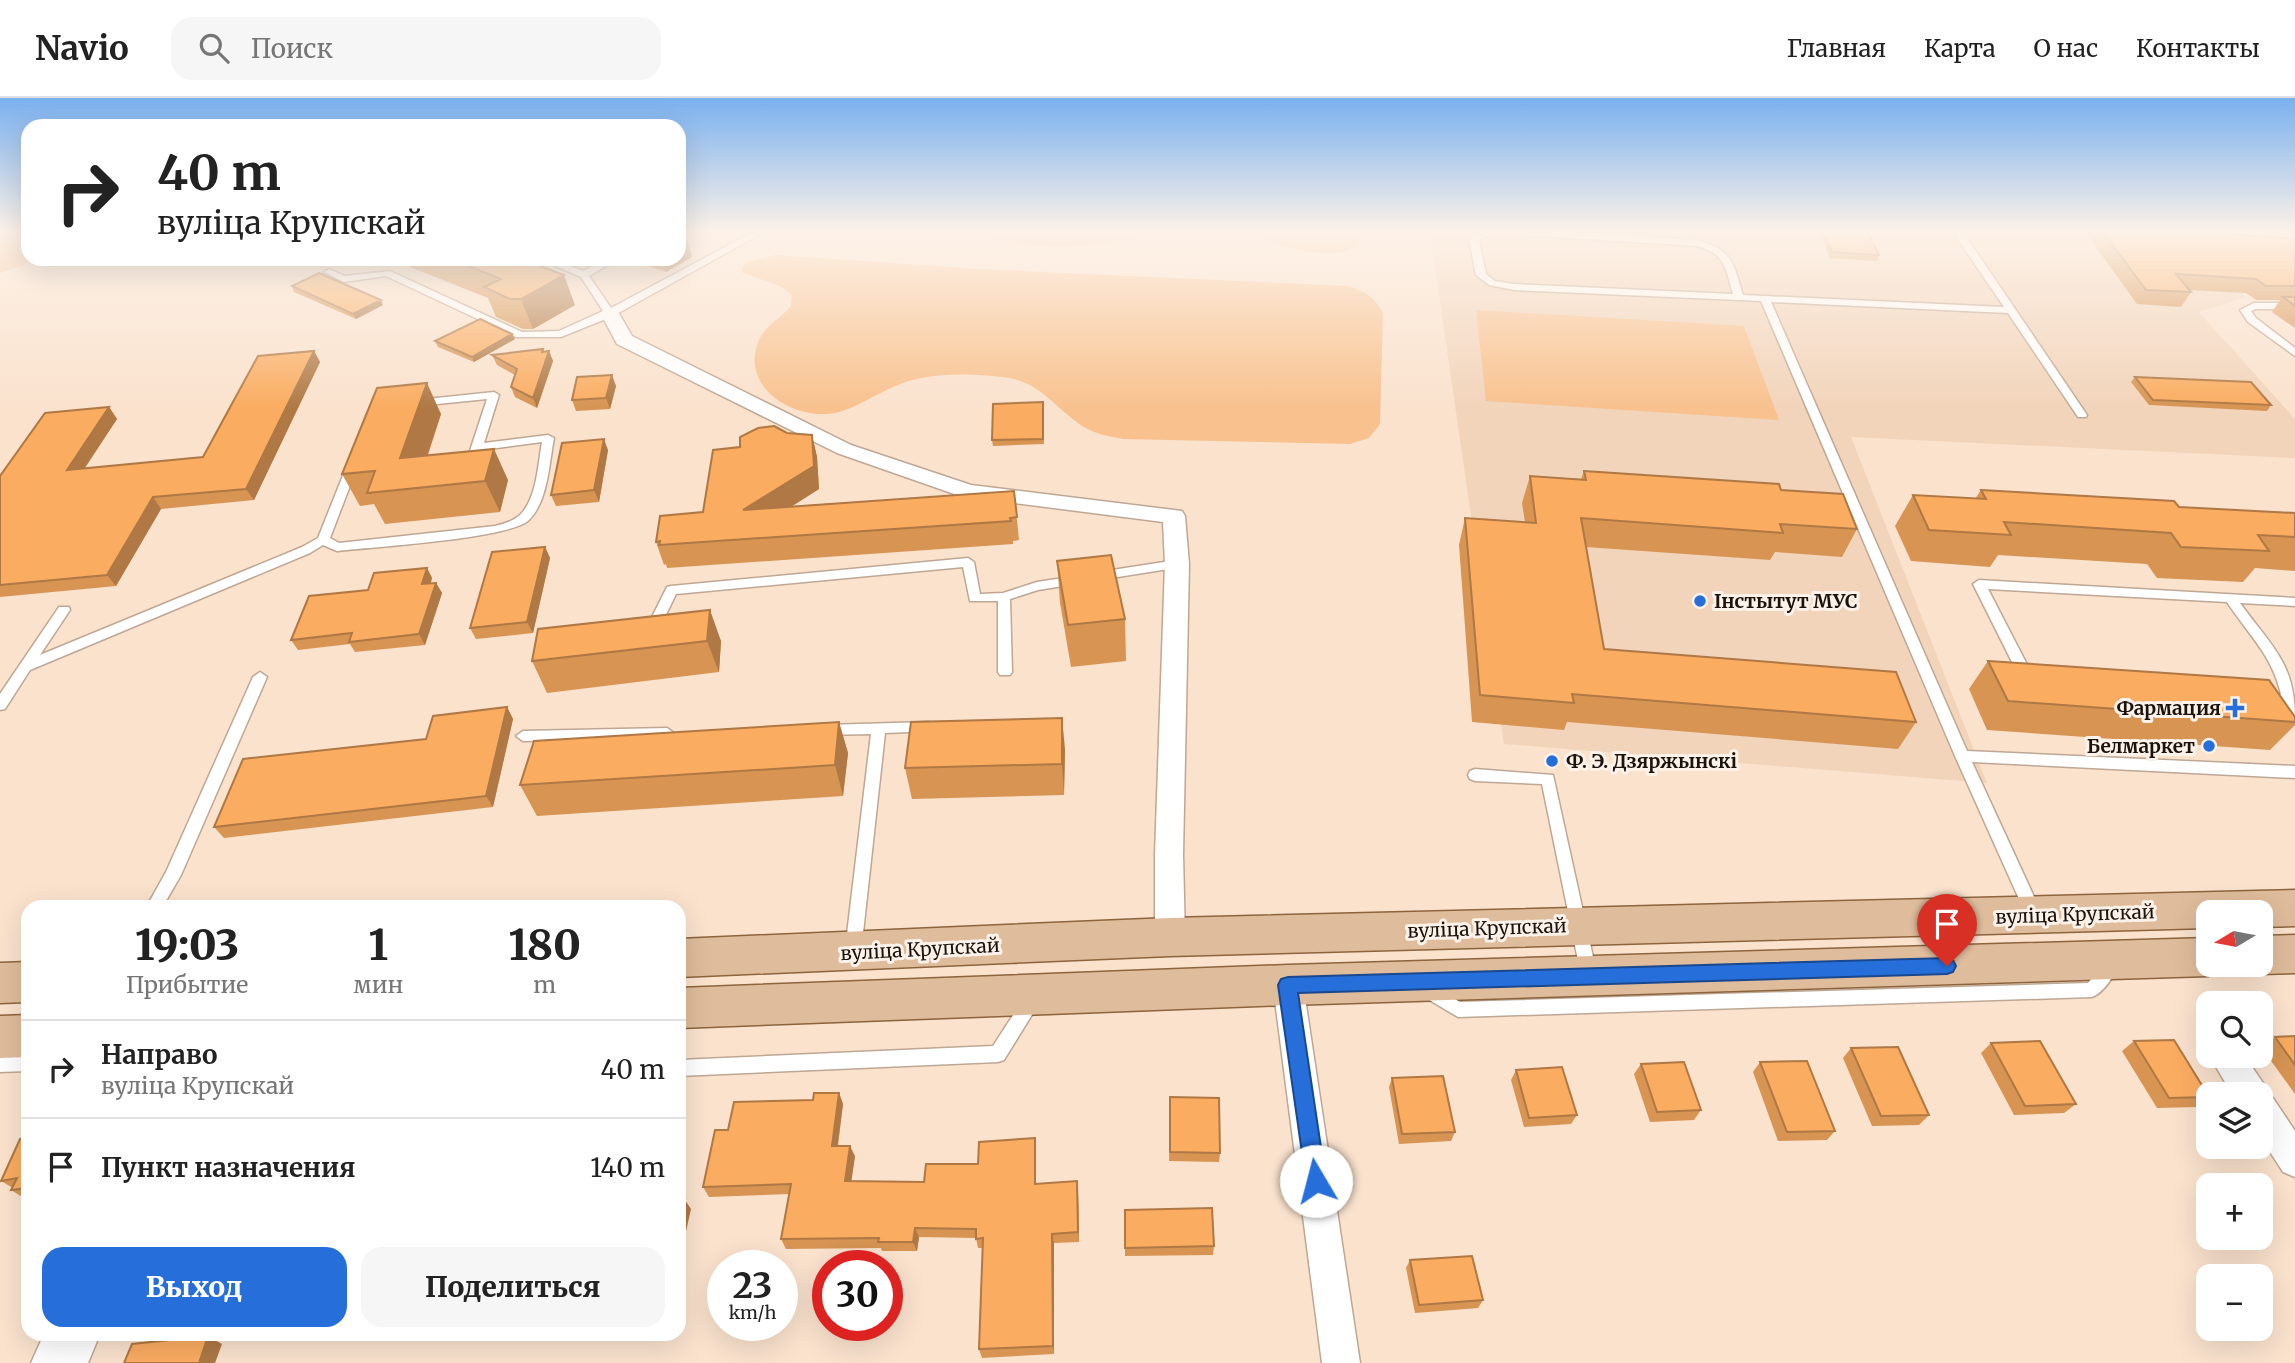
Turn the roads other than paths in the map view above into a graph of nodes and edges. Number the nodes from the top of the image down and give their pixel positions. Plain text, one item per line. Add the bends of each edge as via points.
1 (426, 291) edge
2 (595, 291) edge
3 (652, 291) edge
4 (1616, 291) edge
5 (1737, 291) edge
6 (1998, 291) edge
7 (1739, 299) junction
8 (1766, 301) junction
9 (2295, 306) edge
10 (2011, 310) junction
11 (610, 314) junction
12 (2295, 353) edge
13 (409, 404) edge
14 (2082, 415) dead end
15 (477, 447) junction
16 (355, 454) edge
17 (469, 471) edge
18 (323, 540) junction
19 (1177, 564) junction
20 (1004, 597) junction
21 (2231, 599) junction
22 (2295, 602) edge
23 (64, 610) dead end
24 (642, 628) edge
25 (25, 667) junction
26 (1006, 672) dead end
27 (260, 677) dead end
28 (2028, 679) edge
29 (2246, 696) edge
30 (2291, 699) edge
31 (0, 705) edge
32 (2295, 714) edge
33 (942, 726) edge
34 (878, 729) junction
35 (805, 730) edge
36 (684, 733) edge
37 (523, 736) dead end
38 (1962, 756) junction
39 (2295, 772) edge
40 (1475, 775) dead end
41 (158, 900) edge
42 (2295, 908) edge
43 (2035, 915) junction
44 (1578, 926) junction
45 (1170, 937) junction
46 (853, 952) junction
47 (2295, 954) edge
48 (2273, 955) edge
49 (2196, 957) edge
50 (686, 958) edge
51 (2116, 959) junction
52 (1589, 976) junction
53 (1414, 981) junction
54 (21, 982) edge
55 (0, 983) edge
56 (1288, 985) junction
57 (1035, 995) junction
58 (686, 1008) edge
59 (21, 1036) edge
60 (0, 1037) edge
61 (21, 1063) edge
62 (0, 1064) edge
63 (686, 1068) edge
64 (2273, 1127) edge
65 (2295, 1160) edge
66 (70, 1341) edge
67 (59, 1363) edge
68 (1341, 1363) edge

1 - 11 lane via 520,335 561,334
2 - 11 lane
3 - 11 lane
4 - 7 lane
5 - 7 lane
6 - 10 lane
7 - 8 lane
8 - 10 lane
8 - 38 lane
9 - 12 lane via 2245,310
10 - 14 lane
11 - 19 street via 624,340 872,460 968,491 1174,516
13 - 15 lane via 494,395
15 - 17 lane
15 - 18 lane via 548,438 533,504 526,516 512,525 337,547
16 - 18 lane
18 - 25 lane
19 - 20 lane via 1037,586
19 - 45 street
20 - 24 lane via 974,598 968,562 671,590 654,626
20 - 26 lane
21 - 22 lane
21 - 28 lane via 1979,584
21 - 30 lane via 2273,655
23 - 25 lane
25 - 31 lane
27 - 41 lane
29 - 30 lane
30 - 32 lane
33 - 34 lane
34 - 35 lane
34 - 46 lane
36 - 37 lane
38 - 39 lane
38 - 43 lane
40 - 44 lane via 1548,779
42 - 43 main road, вуліца Крупскай
43 - 44 main road, вуліца Крупскай
44 - 45 main road, вуліца Крупскай
44 - 52 lane
45 - 46 main road, вуліца Крупскай
46 - 50 main road, вуліца Крупскай
47 - 48 main road
49 - 51 main road
51 - 52 main road
51 - 53 lane via 2092,990 2078,991 1458,1010
52 - 53 main road
53 - 56 main road
54 - 55 main road
56 - 57 main road
56 - 68 street
57 - 58 main road
57 - 63 lane via 998,1055
59 - 60 main road
61 - 62 lane
64 - 65 street
66 - 67 street

